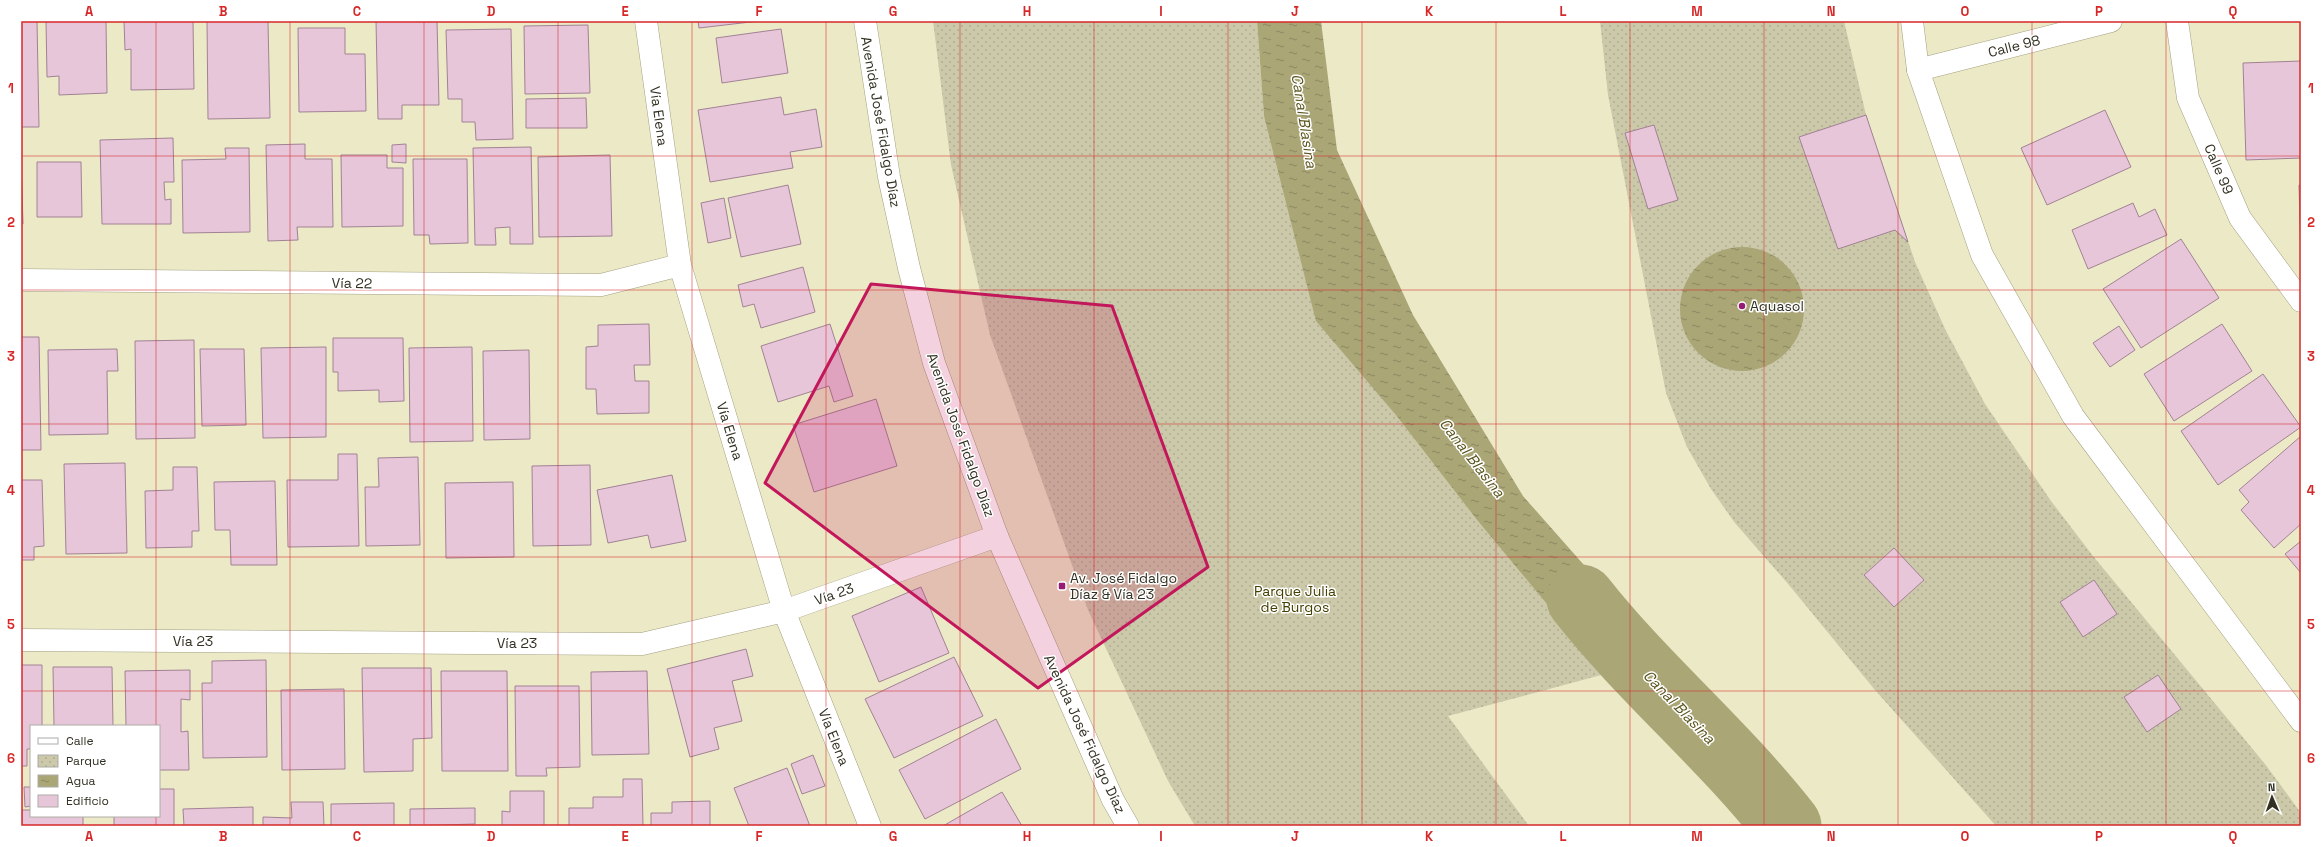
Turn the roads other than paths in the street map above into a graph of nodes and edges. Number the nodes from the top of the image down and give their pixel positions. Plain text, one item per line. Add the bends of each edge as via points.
1 (646, 21) edge
2 (865, 21) edge
3 (1912, 21) edge
4 (2111, 21) edge
5 (2177, 21) edge
6 (1918, 70) junction
7 (680, 265) junction
8 (21, 280) edge
9 (2301, 301) edge
10 (997, 536) junction
11 (784, 611) junction
12 (21, 640) edge
13 (2301, 721) edge
14 (870, 826) edge
15 (1128, 826) edge

1 - 7 street, Vía Elena
2 - 10 street, Avenida José Fidalgo Díaz via 889,177 909,268 934,363
3 - 6 street
4 - 6 street, Calle 98
5 - 9 street, Calle 99 via 2188,98 2240,218
6 - 13 street via 1982,254 2073,416
7 - 8 street, Vía 22 via 601,285
7 - 11 street, Vía Elena
10 - 11 street, Vía 23
10 - 15 street, Avenida José Fidalgo Díaz via 1113,800
11 - 12 street, Vía 23 via 642,644
11 - 14 street, Vía Elena

